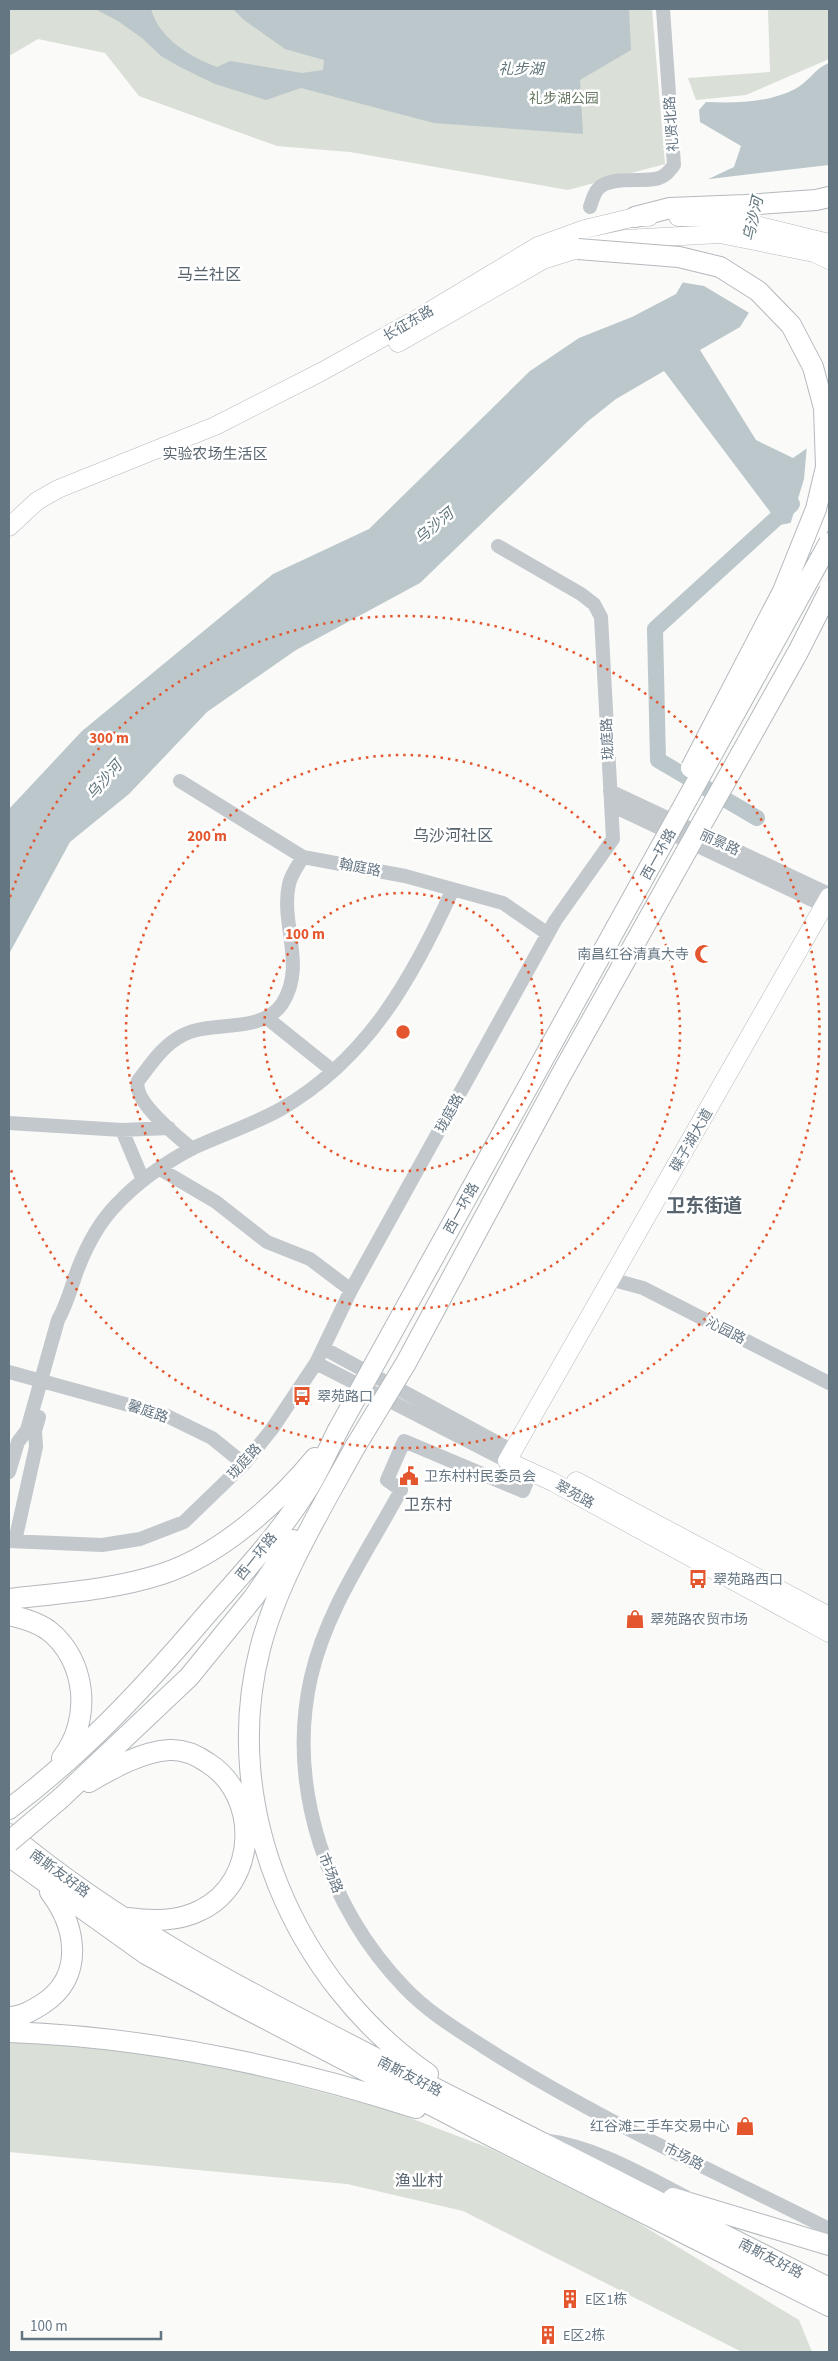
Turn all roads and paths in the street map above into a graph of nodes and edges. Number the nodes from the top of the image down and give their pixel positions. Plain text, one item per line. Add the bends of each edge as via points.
1 (663, 9) edge
2 (829, 197) edge
3 (590, 207) dead end
4 (635, 217) junction
5 (578, 249) junction
6 (823, 249) edge
7 (829, 507) edge
8 (9, 527) edge
9 (9, 540) edge
10 (829, 543) edge
11 (498, 546) dead end
12 (783, 591) junction
13 (829, 591) edge
14 (829, 612) edge
15 (798, 652) junction
16 (180, 781) dead end
17 (610, 791) junction
18 (611, 805) junction
19 (303, 857) junction
20 (453, 889) junction
21 (828, 904) edge
22 (548, 934) junction
23 (597, 963) junction
24 (266, 1018) junction
25 (333, 1071) junction
26 (9, 1123) edge
27 (169, 1128) junction
28 (122, 1130) junction
29 (192, 1149) junction
30 (160, 1169) junction
31 (143, 1180) junction
32 (621, 1282) junction
33 (351, 1290) junction
34 (323, 1348) junction
35 (316, 1363) junction
36 (9, 1372) edge
37 (45, 1381) junction
38 (829, 1383) edge
39 (338, 1430) junction
40 (355, 1447) junction
41 (515, 1458) junction
42 (244, 1464) junction
43 (9, 1472) edge
44 (12, 1541) edge
45 (9, 1599) edge
46 (9, 1615) edge
47 (829, 1616) edge
48 (829, 1633) edge
49 (38, 1787) junction
50 (62, 1798) junction
51 (9, 1809) edge
52 (9, 1834) edge
53 (9, 1842) edge
54 (9, 1856) edge
55 (41, 1880) junction
56 (125, 1918) junction
57 (9, 2017) edge
58 (9, 2032) edge
59 (486, 2124) junction
60 (531, 2138) junction
61 (623, 2184) junction
62 (829, 2230) edge
63 (829, 2234) edge
64 (829, 2245) edge
65 (824, 2297) edge
66 (829, 2318) edge

1 - 3 street, 礼贤北路 via 674,166 659,178 627,179 602,185
2 - 4 highway via 670,208
4 - 6 main road, 长征东路 via 723,217
4 - 8 main road, 长征东路 via 584,229 538,246 420,317 216,426 51,493 37,501
5 - 6 main road, 长征东路 via 625,239 720,234
5 - 9 main road, 长征东路 via 543,260 422,330 287,402 218,435 63,497 47,506
5 - 12 highway, bridge via 679,256 720,267 758,291 791,325 812,367 824,408 826,466 816,509
7 - 12 highway, bridge
10 - 23 highway, 西一环路, bridge
11 - 17 street, 珑庭路 via 581,594 594,604 601,617
12 - 23 highway, bridge via 630,883
13 - 15 highway, 西一环路, bridge
14 - 15 highway, bridge
15 - 40 highway, 西一环路, bridge via 561,1075 406,1363
16 - 19 street, 翰庭路
17 - 18 street, 珑庭路
17 - 21 street, 丽景路
18 - 21 street, 丽景路
18 - 22 street, 珑庭路 via 613,839
19 - 20 street, 翰庭路 via 405,876
19 - 24 street via 289,882 287,918 293,952 289,987 282,1004
20 - 22 street, 翰庭路 via 503,902
20 - 25 street via 415,969 391,1007
21 - 32 main road, 碟子湖大道
21 - 41 main road, 碟子湖大道
22 - 33 street, 珑庭路
23 - 39 highway, 西一环路, bridge
24 - 25 street
24 - 27 street via 252,1023 195,1030 172,1042 159,1054 137,1086 141,1099
25 - 29 street via 281,1109
26 - 28 street
27 - 28 street
27 - 29 street
28 - 31 street
29 - 30 street
30 - 31 street
30 - 33 street via 216,1202 267,1242 310,1259
31 - 37 street via 116,1204 94,1234 78,1269 67,1305 58,1320
32 - 38 street, 沁园路 via 643,1288
32 - 41 main road, 碟子湖大道
33 - 34 street, 珑庭路
34 - 35 street, 珑庭路
34 - 41 street, 翠苑路
35 - 41 street, 翠苑路
35 - 42 street, 珑庭路
36 - 37 street, 馨庭路
37 - 42 street, 馨庭路 via 165,1415 212,1438
37 - 43 street via 27,1430 18,1442
37 - 44 street via 35,1432 36,1447
39 - 45 highway via 301,1476 254,1519 195,1560 163,1574 132,1582
39 - 49 highway, 西一环路 via 307,1490 263,1548 113,1719
40 - 50 highway, 西一环路 via 269,1576 189,1676
40 - 59 highway via 297,1555 260,1649 251,1700 250,1751 255,1807 266,1853 285,1904 338,1990 370,2027
41 - 47 main road, 翠苑路
41 - 48 main road, 翠苑路
41 - 62 street, 市场路 via 528,1479 523,1491 404,1442 387,1480 400,1490 343,1589 327,1625 311,1676 303,1726 303,1758 321,1848 337,1890 378,1957 406,1990 446,2023 525,2074
42 - 44 street, 珑庭路 via 184,1522 140,1539 102,1545
46 - 49 highway via 47,1629 70,1654 80,1684 80,1717 76,1734 66,1753
49 - 51 highway, 西一环路
50 - 53 highway, 西一环路, bridge
50 - 56 highway via 123,1764 148,1754 171,1750 194,1754 220,1770 234,1788 244,1809 244,1858 234,1880 218,1900 179,1918 149,1921
52 - 56 highway, 南斯友好路 via 44,1863
54 - 55 highway, 南斯友好路
55 - 57 highway via 61,1907 70,1926 73,1943 71,1963 65,1980 52,1997 32,2011
55 - 59 highway, 南斯友好路 via 146,1954 239,2005
56 - 59 highway, 南斯友好路 via 281,2010
58 - 59 highway via 87,2036 222,2056
59 - 60 highway, 南斯友好路
59 - 65 highway, 南斯友好路
60 - 61 highway, 南斯友好路
60 - 63 street via 569,2143 616,2160 686,2197
61 - 64 highway
61 - 65 highway, 南斯友好路
65 - 66 highway

